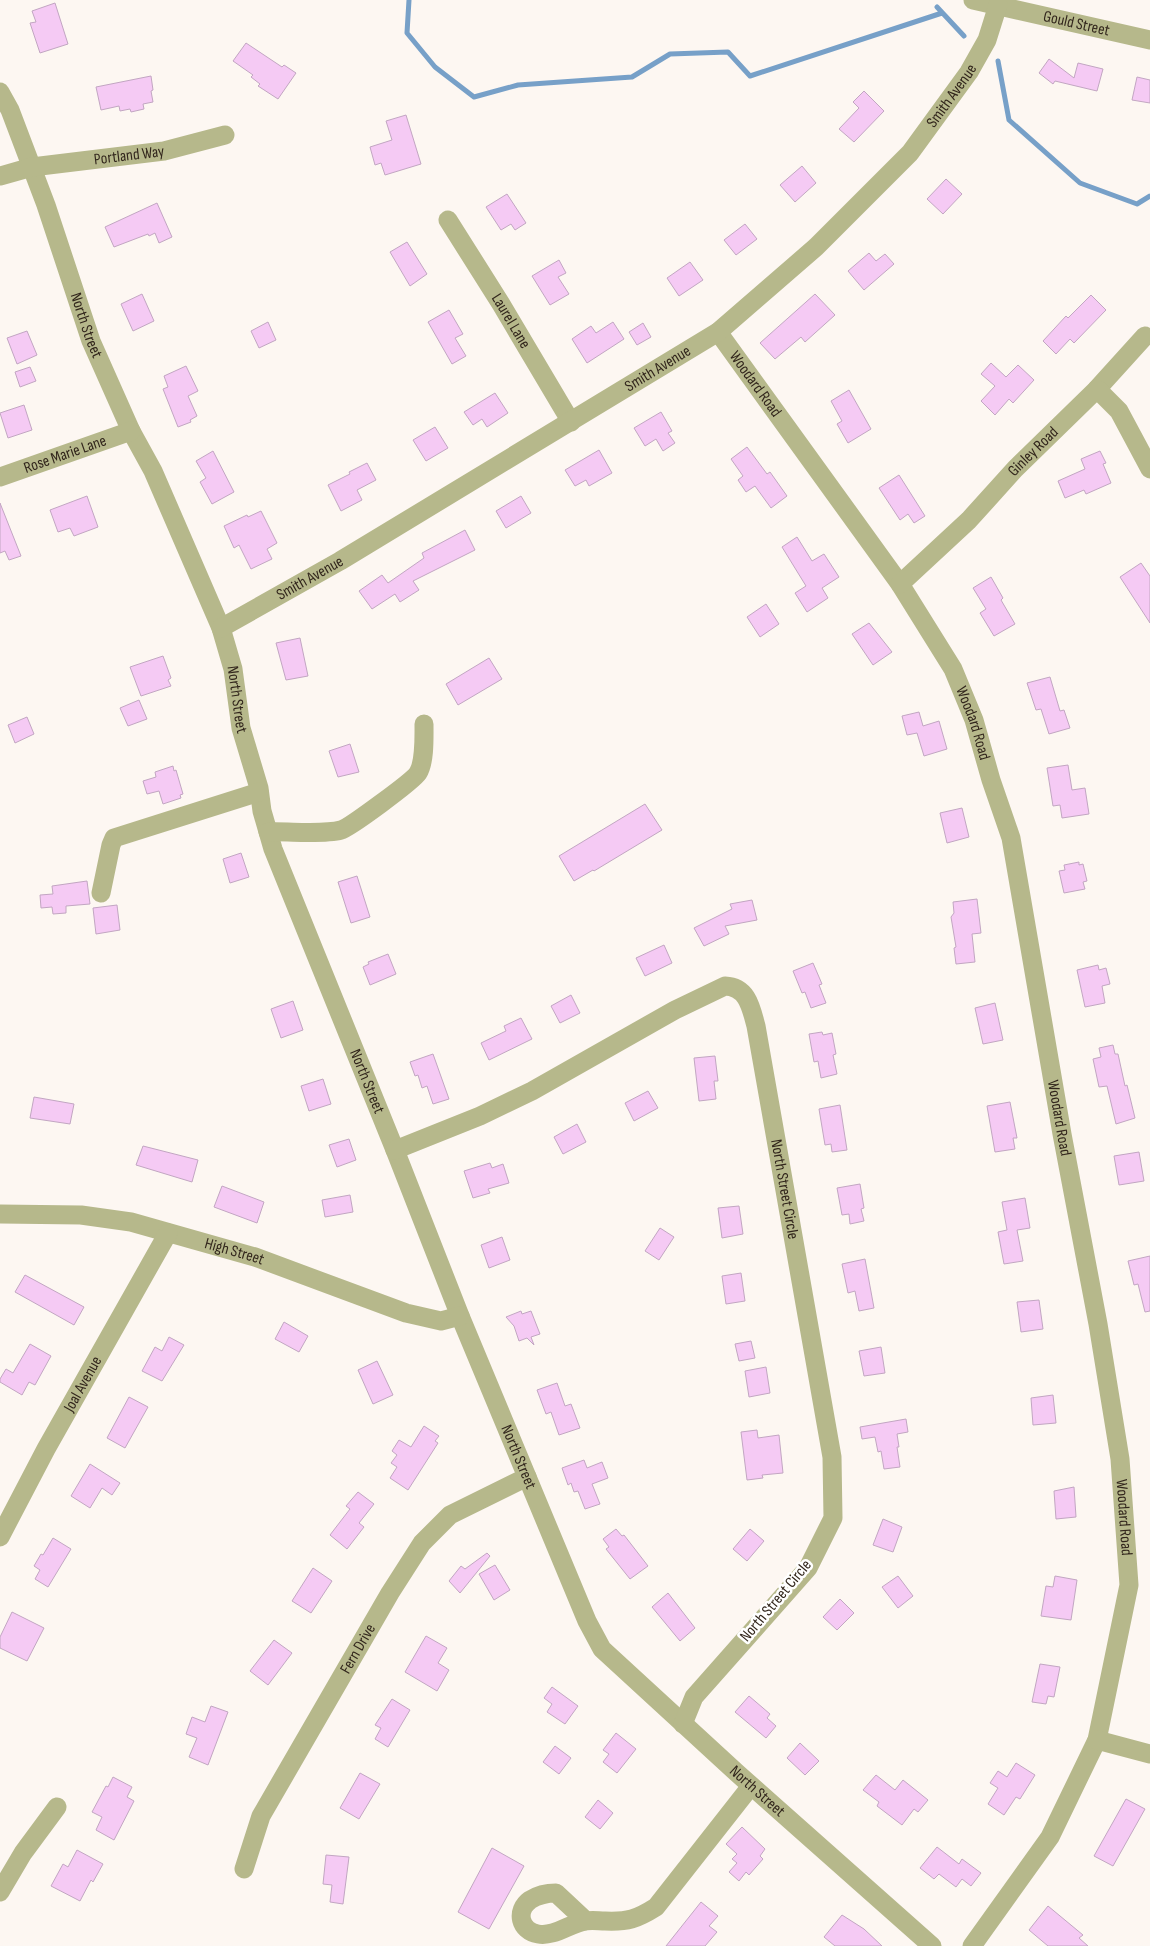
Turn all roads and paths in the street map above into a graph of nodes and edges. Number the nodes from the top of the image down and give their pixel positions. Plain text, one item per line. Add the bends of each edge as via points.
1 (973, 0) edge
2 (998, 5) junction
3 (1150, 40) edge
4 (0, 92) edge
5 (225, 135) dead end
6 (32, 167) junction
7 (0, 176) edge
8 (448, 220) dead end
9 (718, 332) junction
10 (1145, 336) dead end
11 (1097, 389) junction
12 (571, 422) junction
13 (131, 431) junction
14 (1150, 469) edge
15 (0, 477) edge
16 (900, 584) junction
17 (221, 628) junction
18 (424, 724) dead end
19 (259, 792) junction
20 (268, 832) junction
21 (101, 893) dead end
22 (395, 1150) junction
23 (0, 1214) edge
24 (168, 1233) junction
25 (460, 1316) junction
26 (527, 1476) junction
27 (0, 1537) edge
28 (683, 1724) junction
29 (1097, 1740) junction
30 (1150, 1754) edge
31 (751, 1786) junction
32 (57, 1807) dead end
33 (244, 1870) dead end
34 (0, 1892) edge
35 (586, 1921) dead end
36 (932, 1946) edge
37 (972, 1946) edge

1 - 2 street, Gould Street
2 - 3 street, Gould Street
2 - 9 street, Smith Avenue via 987,40 970,72 910,153 816,247
4 - 6 street, North Street
5 - 6 street, Portland Way via 164,151
6 - 7 street, Portland Way
6 - 13 street, North Street via 91,341
8 - 12 street, Laurel Lane
9 - 12 street, Smith Avenue
9 - 16 street, Woodard Road
10 - 11 street, Ginley Road
11 - 14 street via 1119,411
11 - 16 street, Ginley Road via 1015,469 969,520
12 - 17 street, Smith Avenue via 340,562
13 - 15 street, Rose Marie Lane
13 - 17 street, North Street via 153,471
16 - 29 street, Woodard Road via 953,669 974,720 1011,838 1098,1324 1120,1459 1129,1584
17 - 19 street, North Street via 233,668 241,728
18 - 20 street via 424,747 418,772 342,830
19 - 20 street, North Street
19 - 21 street via 114,838
20 - 22 street, North Street
22 - 25 street, North Street
22 - 28 street, North Street Circle via 515,1100 725,986 734,986 747,997 756,1026 832,1457 833,1518 808,1568 694,1697
23 - 24 street, High Street via 81,1215 131,1222
24 - 25 street, High Street via 255,1257 406,1313 442,1321
24 - 27 street, Joal Avenue
25 - 26 street, North Street
26 - 28 street, North Street via 602,1649
26 - 33 street, Fern Drive via 450,1515 422,1543 261,1816
28 - 31 street, North Street
29 - 30 street
29 - 37 street, Woodard Road via 1050,1837
31 - 35 street via 656,1907 639,1918 624,1922
31 - 36 street, North Street
32 - 34 street via 23,1853

